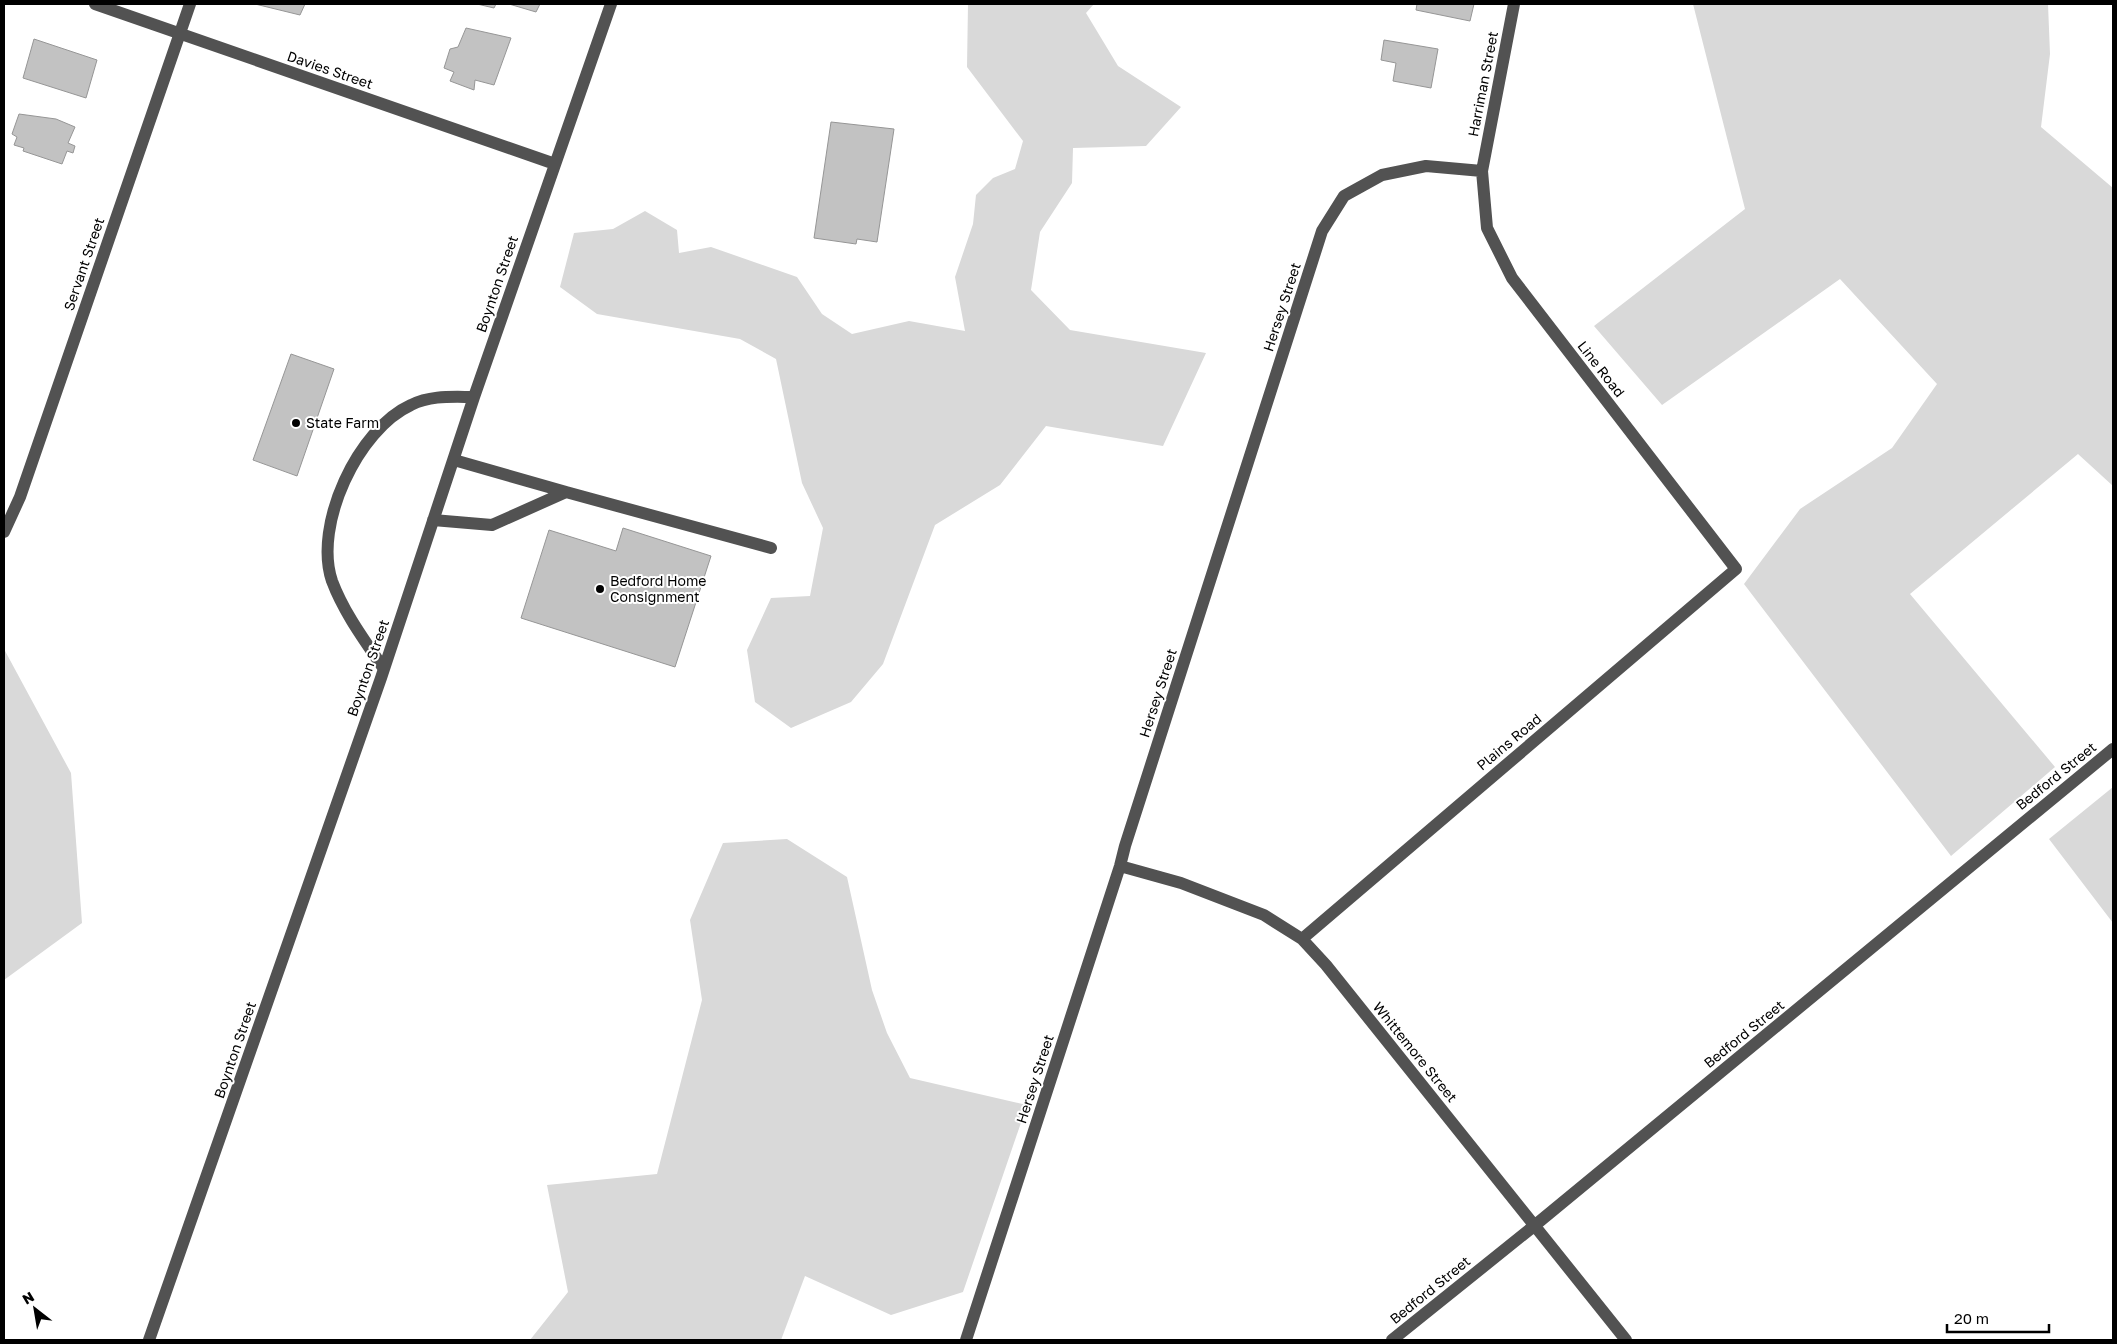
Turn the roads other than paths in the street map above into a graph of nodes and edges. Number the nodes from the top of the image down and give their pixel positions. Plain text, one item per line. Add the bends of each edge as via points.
1 (95, 4) edge
2 (190, 4) edge
3 (611, 4) edge
4 (1514, 4) edge
5 (179, 34) junction
6 (555, 164) junction
7 (1482, 171) junction
8 (474, 397) junction
9 (454, 460) junction
10 (566, 492) junction
11 (433, 520) junction
12 (4, 532) edge
13 (771, 548) dead end
14 (1736, 569) joint
15 (384, 670) junction
16 (2113, 749) edge
17 (1120, 866) junction
18 (1302, 939) junction
19 (1534, 1226) junction
20 (149, 1340) edge
21 (966, 1340) edge
22 (1392, 1340) edge
23 (1626, 1340) edge

1 - 5 street, Davies Street
2 - 5 street, Servant Street
3 - 6 street, Boynton Street
4 - 7 street, Harriman Street
5 - 6 street, Davies Street
5 - 12 street, Servant Street via 20,497
6 - 8 street, Boynton Street
7 - 14 street, Line Road via 1487,228 1512,278
7 - 17 street, Hersey Street via 1426,166 1382,175 1344,196 1322,231
8 - 9 street, Boynton Street
8 - 15 street via 431,398 409,405 386,422 358,455 332,514 328,546 332,579 350,619
9 - 10 street
9 - 11 street, Boynton Street
10 - 11 street via 492,526
10 - 13 street
11 - 15 street, Boynton Street
14 - 18 street, Plains Road
15 - 20 street, Boynton Street
16 - 19 street, Bedford Street
17 - 18 street, Whittemore Street via 1181,883 1264,915
17 - 21 street, Hersey Street
18 - 19 street, Whittemore Street
19 - 22 street, Bedford Street
19 - 23 street, Whittemore Street

